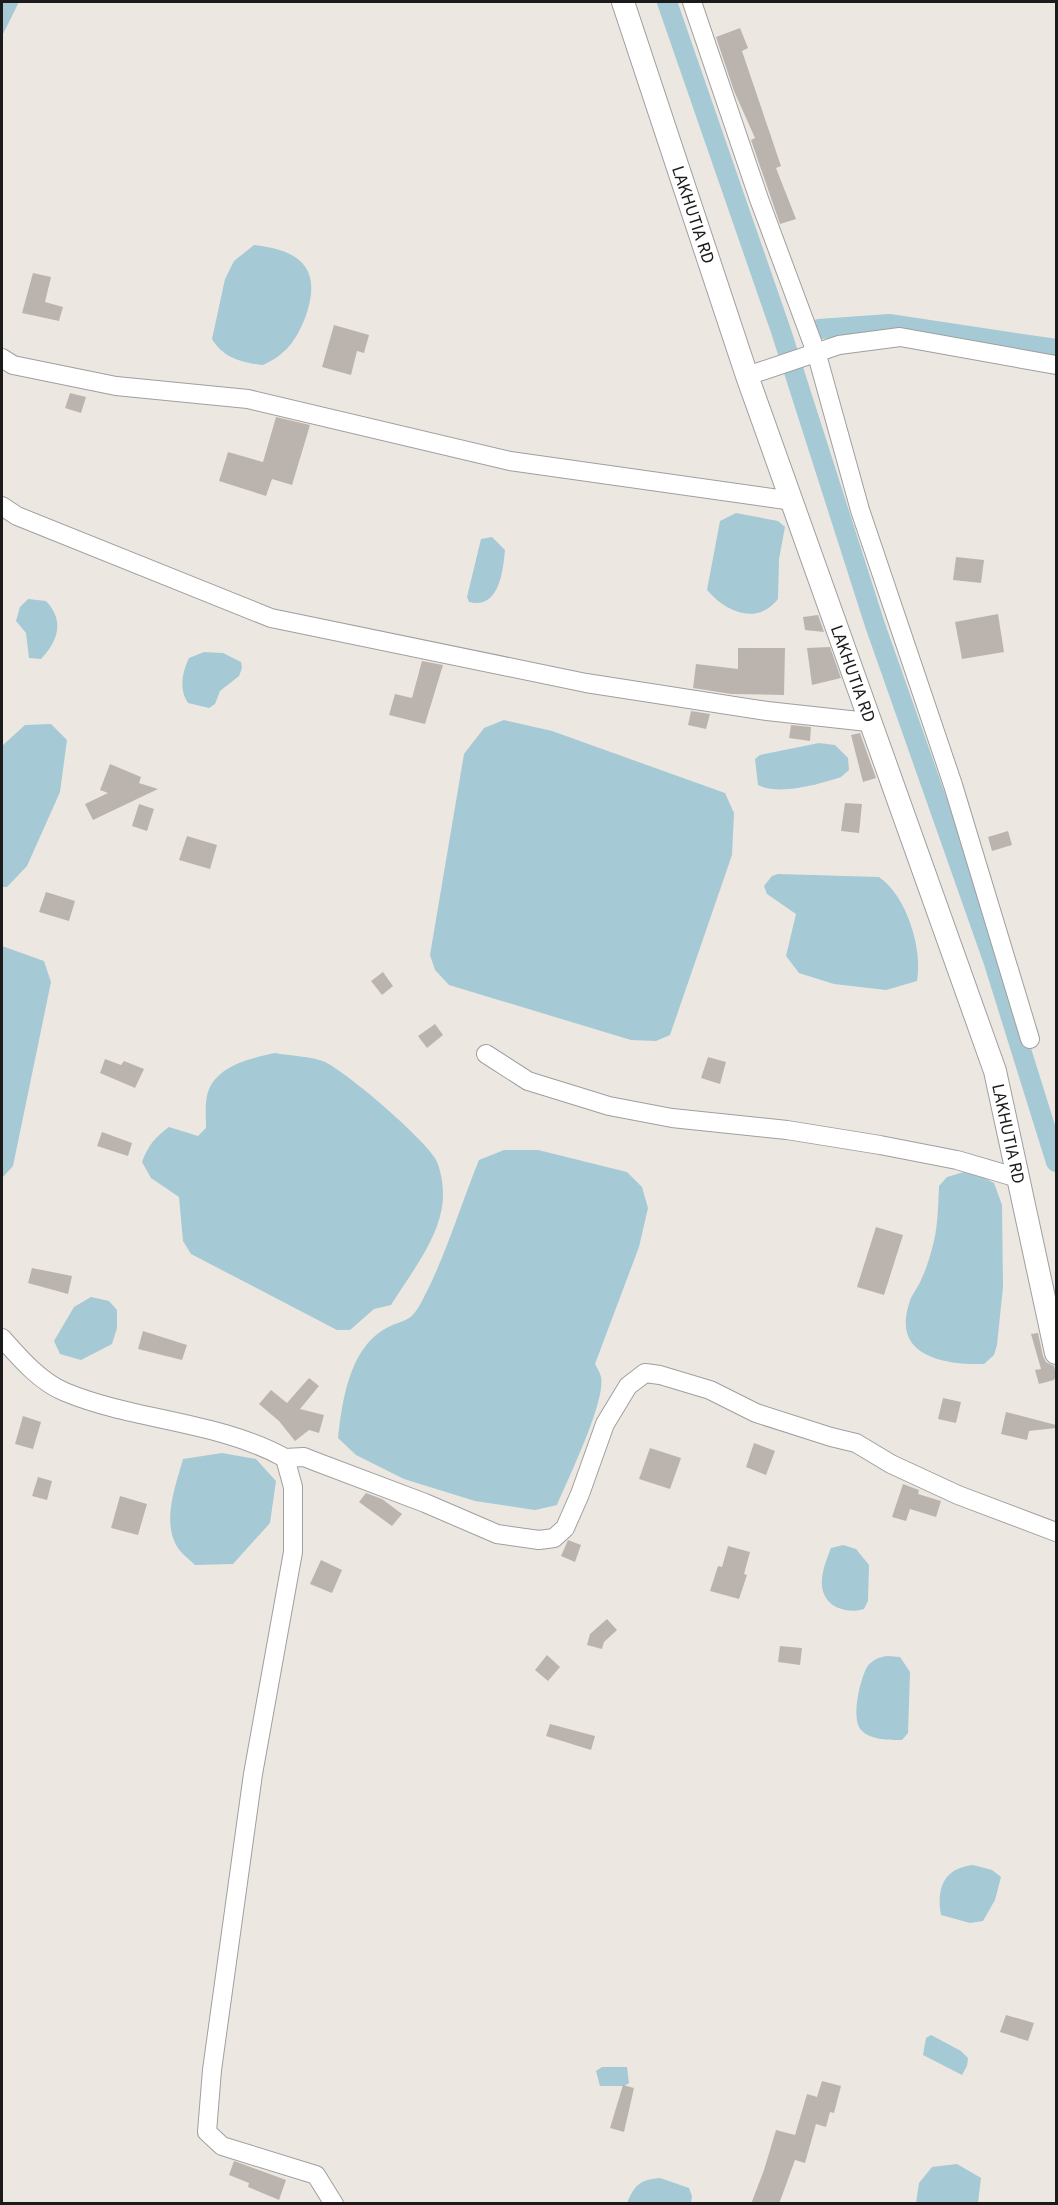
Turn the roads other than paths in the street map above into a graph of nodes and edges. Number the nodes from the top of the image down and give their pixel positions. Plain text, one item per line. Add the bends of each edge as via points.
1 (622, 2) edge
2 (692, 2) edge
3 (817, 355) junction
4 (2, 358) edge
5 (1056, 365) edge
6 (747, 376) junction
7 (793, 501) junction
8 (2, 506) edge
9 (868, 722) junction
10 (1030, 1039) dead end
11 (486, 1054) dead end
12 (1018, 1178) junction
13 (2, 1338) edge
14 (1056, 1353) edge
15 (285, 1458) junction
16 (1056, 1532) edge
17 (334, 2204) edge

1 - 6 street, LAKHUTIA RD
2 - 3 street
3 - 5 street via 839,345 900,337
3 - 6 street
3 - 10 street via 860,510 953,785
4 - 7 street via 13,365 116,386 248,399 510,461
6 - 7 street, LAKHUTIA RD
7 - 9 street, LAKHUTIA RD
8 - 9 street via 17,516 271,618 586,683
9 - 12 street, LAKHUTIA RD via 995,1071
11 - 12 street via 528,1081 609,1106 880,1145 957,1160
12 - 14 street, LAKHUTIA RD
13 - 15 street via 26,1365 63,1391 117,1409 229,1436
15 - 16 street via 304,1457 497,1534 539,1540 555,1538 573,1511 605,1424 628,1386 645,1373 710,1390 756,1413 856,1443 958,1495
15 - 17 street via 293,1487 294,1552 253,1774 207,2132 222,2146 316,2175

